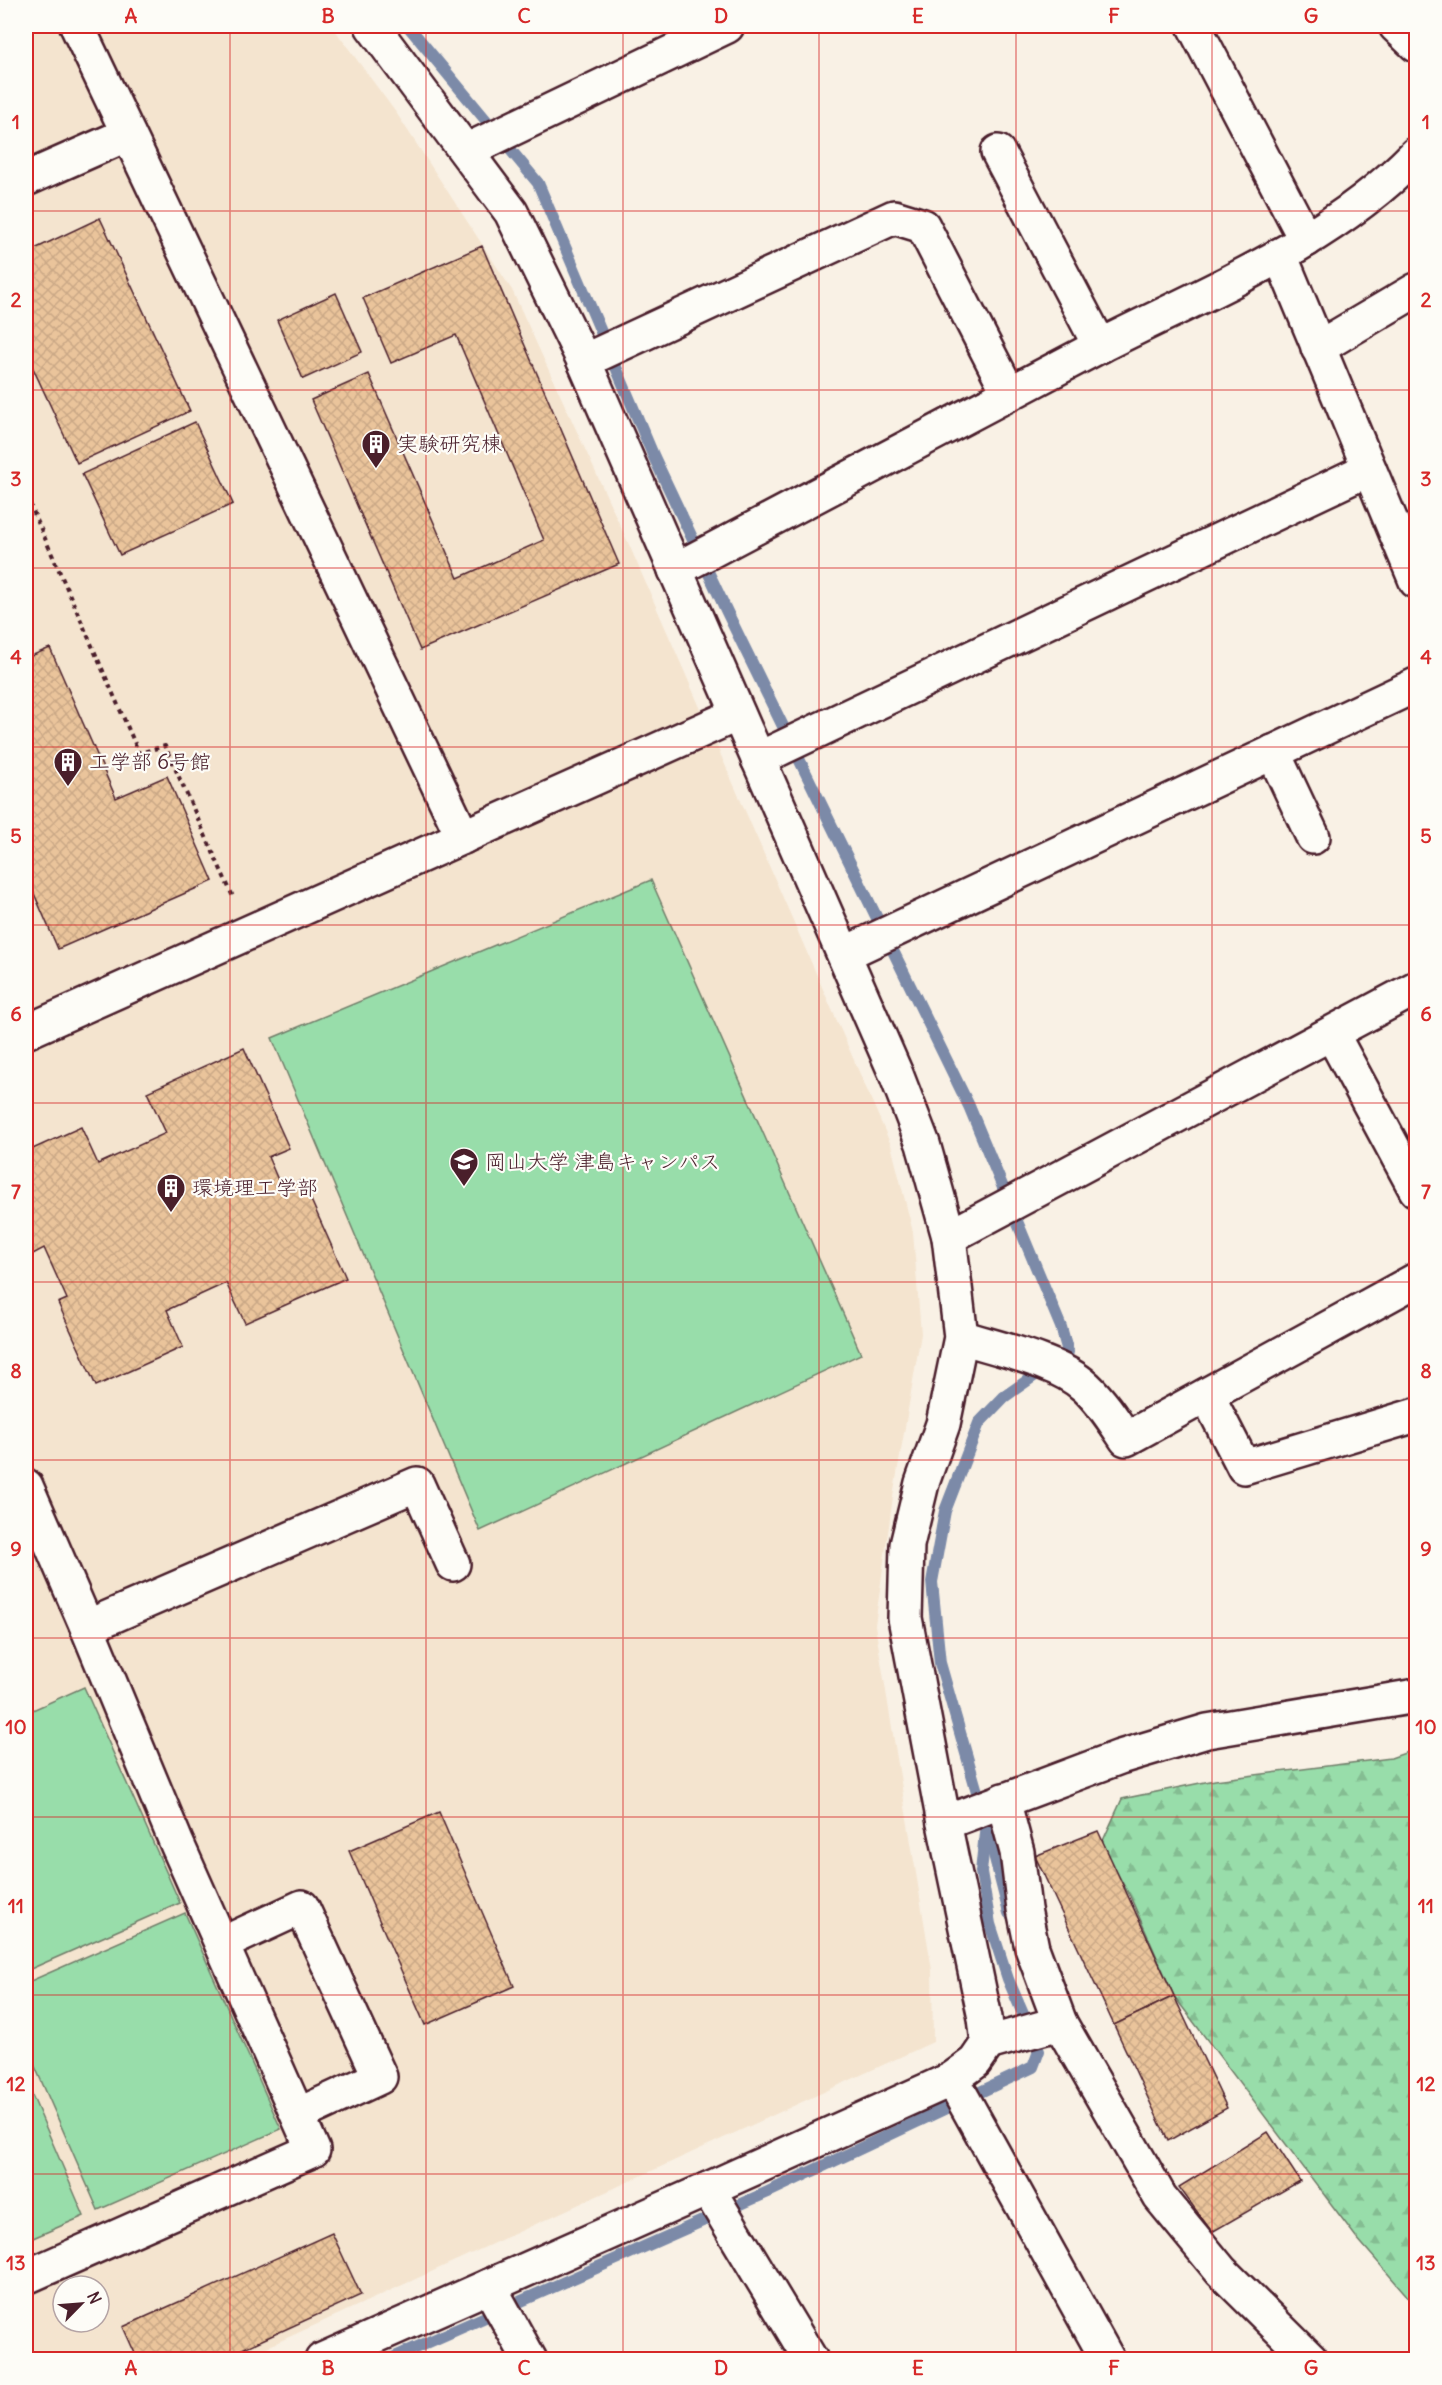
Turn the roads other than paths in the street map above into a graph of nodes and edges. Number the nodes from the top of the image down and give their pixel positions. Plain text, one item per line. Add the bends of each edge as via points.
1 (77, 26) edge
2 (372, 26) edge
3 (727, 26) edge
4 (1194, 26) edge
5 (1396, 26) edge
6 (1416, 45) edge
7 (128, 134) junction
8 (487, 141) junction
9 (998, 152) dead end
10 (1416, 154) edge
11 (26, 179) edge
12 (1293, 247) junction
13 (1416, 290) edge
14 (1100, 346) junction
15 (1318, 348) junction
16 (601, 353) junction
17 (1009, 393) junction
18 (1369, 469) junction
19 (693, 561) junction
20 (1416, 581) edge
21 (1416, 685) edge
22 (738, 714) junction
23 (779, 749) junction
24 (1273, 752) junction
25 (463, 837) junction
26 (1313, 837) dead end
27 (844, 954) junction
28 (1414, 995) edge
29 (26, 1032) edge
30 (1332, 1034) junction
31 (1416, 1190) edge
32 (949, 1237) junction
33 (1416, 1280) edge
34 (962, 1337) junction
35 (1207, 1395) junction
36 (1416, 1414) edge
37 (26, 1486) edge
38 (453, 1564) dead end
39 (87, 1627) junction
40 (1416, 1696) edge
41 (990, 1805) junction
42 (944, 1823) junction
43 (222, 1944) junction
44 (1042, 2028) junction
45 (988, 2043) junction
46 (961, 2095) junction
47 (298, 2115) junction
48 (719, 2207) junction
49 (26, 2277) edge
50 (498, 2303) junction
51 (322, 2360) edge
52 (530, 2360) edge
53 (811, 2360) edge
54 (1108, 2360) edge
55 (1311, 2360) edge

1 - 7 street
2 - 8 street
3 - 8 street
4 - 12 street
5 - 6 street
7 - 11 street
7 - 25 street
8 - 16 street via 511,212
9 - 14 street
10 - 12 street via 1401,170
12 - 14 street
12 - 15 street
13 - 15 street
14 - 17 street
15 - 18 street
16 - 17 street via 894,217 923,226
16 - 19 street
17 - 19 street
18 - 20 street
18 - 23 street
19 - 22 street
21 - 24 street
22 - 23 street
22 - 25 street
23 - 27 street
24 - 26 street
24 - 27 street
25 - 29 street
27 - 32 street via 923,1143
28 - 30 street
30 - 31 street
30 - 32 street
32 - 34 street
33 - 35 street
34 - 35 street via 1048,1365 1085,1386 1126,1439
34 - 42 street via 943,1424 922,1483 907,1545 905,1618
35 - 36 street via 1244,1467
37 - 39 street
38 - 39 street via 417,1484
39 - 43 street
40 - 41 street via 1207,1731 1120,1757
41 - 42 street
41 - 44 street via 1017,1852
42 - 45 street
43 - 47 street
43 - 47 street via 302,1907 380,2077
44 - 45 street
44 - 55 street via 1160,2196 1221,2271
45 - 46 street
46 - 48 street
46 - 54 street
47 - 49 street via 313,2150
48 - 50 street
48 - 53 street
50 - 51 street
50 - 52 street

